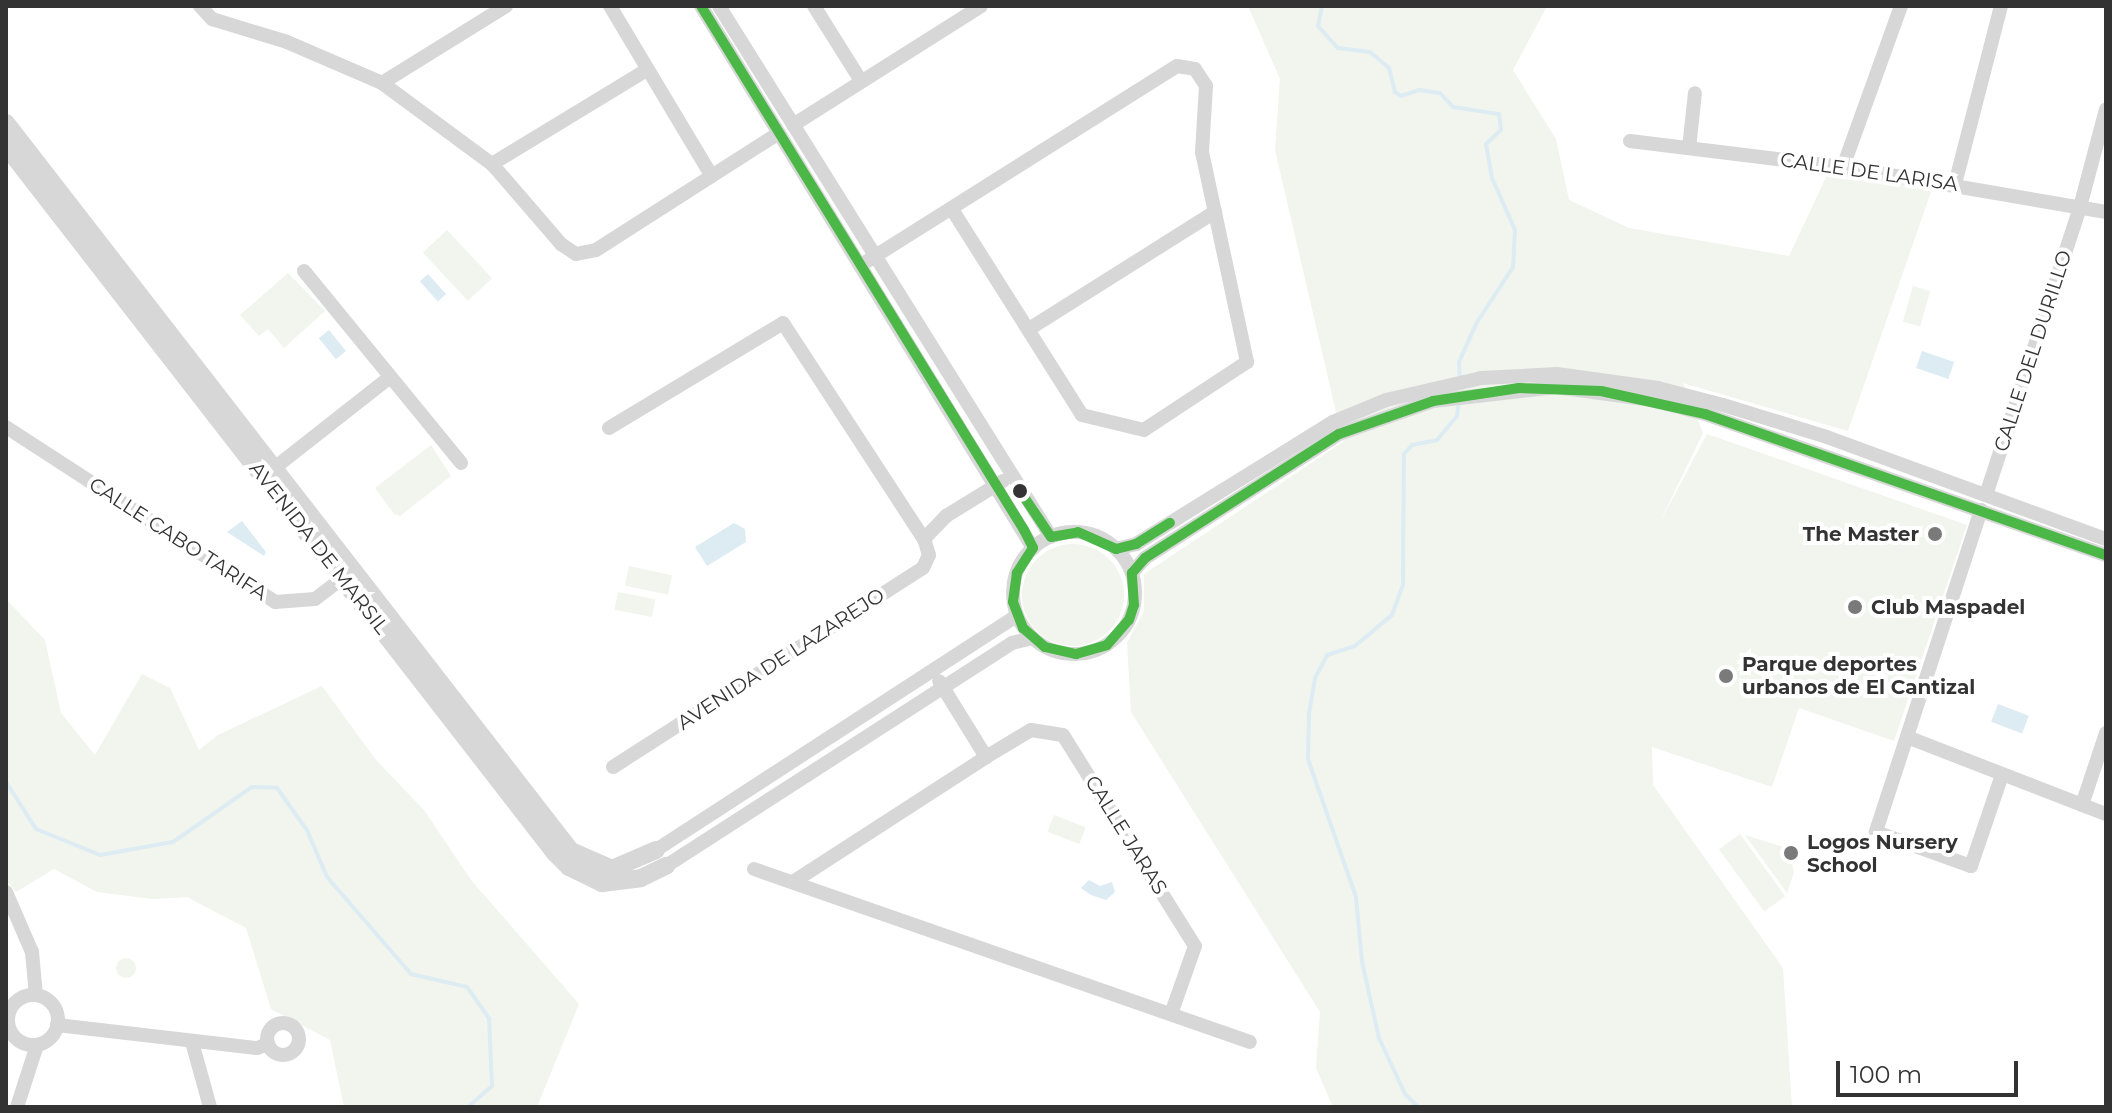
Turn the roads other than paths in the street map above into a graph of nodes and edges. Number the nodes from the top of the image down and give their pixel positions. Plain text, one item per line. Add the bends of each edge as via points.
1 (200, 6) edge
2 (506, 6) edge
3 (610, 6) edge
4 (701, 6) edge
5 (719, 6) edge
6 (814, 6) edge
7 (981, 6) edge
8 (1901, 6) edge
9 (2001, 6) edge
10 (645, 71) junction
11 (861, 81) junction
12 (382, 83) junction
13 (1695, 93) dead end
14 (2106, 109) edge
15 (6, 123) edge
16 (793, 125) junction
17 (779, 133) junction
18 (1630, 141) dead end
19 (6, 146) edge
20 (1689, 148) junction
21 (492, 164) junction
22 (1843, 167) junction
23 (711, 175) junction
24 (1955, 184) junction
25 (2080, 207) junction
26 (952, 209) junction
27 (1215, 212) junction
28 (2106, 212) edge
29 (875, 258) junction
30 (861, 265) junction
31 (304, 271) dead end
32 (1029, 329) junction
33 (390, 377) junction
34 (6, 427) edge
35 (609, 428) dead end
36 (1336, 428) junction
37 (461, 463) dead end
38 (270, 472) junction
39 (1010, 476) junction
40 (995, 486) junction
41 (1984, 502) junction
42 (1051, 537) junction
43 (924, 539) junction
44 (2106, 539) edge
45 (1033, 548) junction
46 (1116, 549) junction
47 (2106, 555) edge
48 (1132, 573) junction
49 (348, 574) junction
50 (1017, 616) junction
51 (1032, 638) junction
52 (935, 673) junction
53 (944, 689) junction
54 (2106, 733) edge
55 (1907, 737) junction
56 (986, 757) junction
57 (613, 767) dead end
58 (2002, 775) junction
59 (2082, 805) junction
60 (2106, 814) edge
61 (661, 858) junction
62 (754, 869) dead end
63 (793, 882) junction
64 (6, 892) edge
65 (36, 995) junction
66 (1171, 1014) junction
67 (7, 1020) edge
68 (57, 1025) junction
69 (192, 1042) junction
70 (1250, 1042) dead end
71 (268, 1044) dead end
72 (37, 1045) junction
73 (17, 1107) edge
74 (210, 1107) edge

1 - 12 street via 212,19 314,52
2 - 12 street
3 - 10 street
4 - 17 street
5 - 16 street
6 - 11 street
7 - 11 street
8 - 22 street
9 - 24 street
10 - 21 street
10 - 23 street
11 - 16 street
12 - 21 street
13 - 20 street
14 - 25 street, CALLE DEL DURILLO
15 - 38 street, AVENIDA DE MARSIL
16 - 29 street
17 - 23 street
17 - 30 street
18 - 20 street, CALLE DE LARISA
19 - 38 street, AVENIDA DE MARSIL
20 - 22 street, CALLE DE LARISA
21 - 23 street via 561,244 576,254 596,250
22 - 24 street, CALLE DE LARISA
24 - 25 street, CALLE DE LARISA
25 - 28 street, CALLE DE LARISA
25 - 41 street, CALLE DEL DURILLO
26 - 27 street via 1177,66 1195,69 1206,86 1202,152
26 - 29 street
26 - 32 street
27 - 32 street
27 - 32 street via 1247,362 1144,430 1082,415
29 - 30 street
29 - 39 street
30 - 40 street
31 - 33 street
33 - 37 street
33 - 38 street
34 - 49 street, CALLE CABO TARIFA via 275,602 315,599
35 - 43 street via 783,323
36 - 41 street via 1386,400 1481,378 1557,374 1824,436
36 - 46 street via 1136,544
36 - 48 street via 1145,558
38 - 49 street, AVENIDA DE MARSIL
39 - 40 street
39 - 42 street
40 - 43 street via 946,516
40 - 45 street
41 - 44 street
41 - 47 street
41 - 55 street, CALLE DEL DURILLO
42 - 45 street
42 - 46 street via 1078,532
43 - 57 street, AVENIDA DE LAZAREJO via 929,555 923,568
45 - 50 street via 1013,587
46 - 48 street
48 - 51 street via 1134,605 1129,620 1107,645 1085,653 1061,653
49 - 61 street, AVENIDA DE MARSIL via 571,851 612,869
50 - 51 street
50 - 52 street
51 - 53 street via 1012,643
52 - 53 street
52 - 61 street
53 - 56 street
53 - 61 street
54 - 59 street
55 - 58 street
55 - 58 street, CALLE DEL DURILLO via 1876,832 1971,866
56 - 63 street, CALLE JARAS
56 - 66 street, CALLE JARAS via 1031,730 1063,735 1195,946
58 - 59 street
59 - 60 street
62 - 63 street
63 - 66 street
64 - 65 street via 32,952
65 - 67 street via 16,1002
65 - 68 street via 53,1006
66 - 70 street
67 - 72 street via 17,1039
68 - 69 street
68 - 72 street
69 - 71 street via 257,1048
69 - 74 street
72 - 73 street

